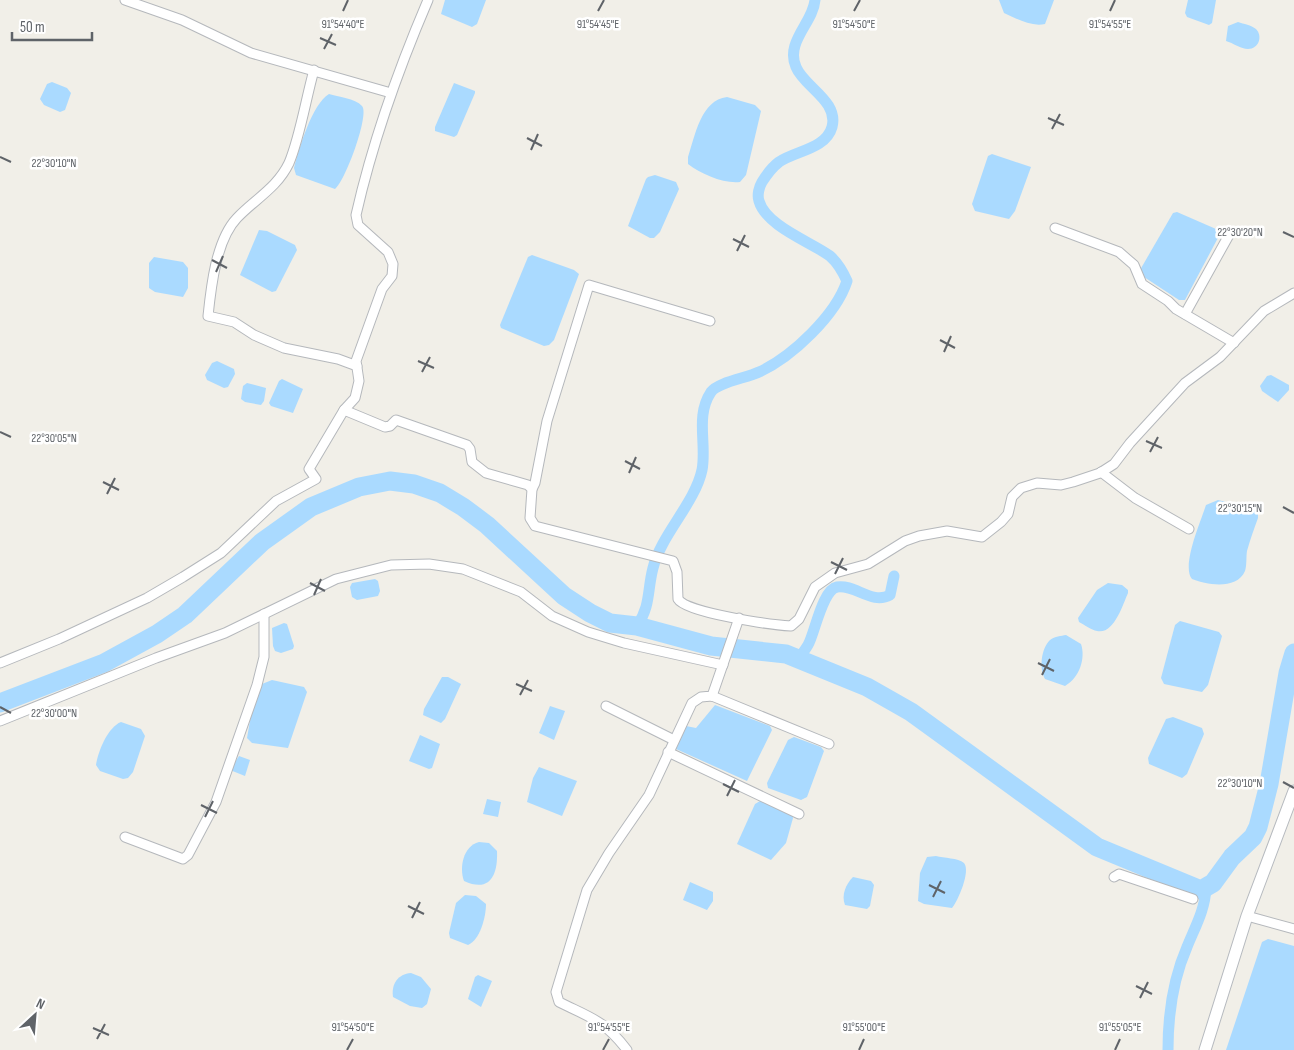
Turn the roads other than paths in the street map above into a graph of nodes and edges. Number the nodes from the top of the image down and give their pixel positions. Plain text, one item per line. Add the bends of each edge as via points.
1 (125, 0) edge
2 (428, 0) edge
3 (314, 70) junction
4 (391, 93) junction
5 (1055, 228) dead end
6 (1230, 235) dead end
7 (1294, 293) edge
8 (1185, 314) junction
9 (710, 321) dead end
10 (1234, 343) junction
11 (357, 366) junction
12 (344, 410) junction
13 (1101, 472) junction
14 (532, 489) junction
15 (1189, 529) dead end
16 (264, 614) junction
17 (739, 618) junction
18 (0, 663) edge
19 (723, 665) junction
20 (712, 696) junction
21 (606, 706) dead end
22 (0, 721) edge
23 (674, 740) junction
24 (829, 744) dead end
25 (668, 752) junction
26 (1294, 790) edge
27 (799, 814) dead end
28 (125, 837) dead end
29 (1114, 877) dead end
30 (1193, 899) dead end
31 (1247, 916) junction
32 (1294, 929) edge
33 (627, 1050) edge
34 (1205, 1050) edge

1 - 3 street via 182,20 251,53
2 - 4 street
3 - 4 street
3 - 11 street via 289,163 274,186 236,219 230,229 214,268 208,316 234,322 254,336 284,348
4 - 11 street via 370,155 356,215 358,225 388,252 393,264 392,276 382,289
5 - 8 street via 1119,252 1134,265 1142,284
6 - 8 street
7 - 10 street via 1264,311
8 - 10 street
9 - 14 street via 589,285 547,421
10 - 13 street via 1185,383 1114,464
11 - 12 street via 359,381 355,398
12 - 14 street via 385,427 396,420 402,421 461,442 470,449 472,462 486,472
12 - 18 street via 309,469 316,479 276,501 221,553 147,598
13 - 15 street via 1135,498
13 - 17 street via 1061,485 1037,483 1021,488 1012,497 1008,514 982,537 947,531 919,536 904,541 868,564 835,573 815,587 799,619 791,626
14 - 17 street via 530,518 535,526 669,559 675,564 676,593 680,603
16 - 19 street via 336,579 391,565 429,564 463,569 489,578 521,592 552,616 588,632
16 - 22 street via 225,633
16 - 28 street via 264,657 257,685 216,802 188,855 183,859
17 - 19 street
19 - 20 street
20 - 23 street via 701,697 692,703
20 - 24 street
21 - 23 street
23 - 25 street
25 - 27 street
25 - 33 street via 649,795 587,890 556,992 559,1002 607,1026
26 - 31 street
29 - 30 street via 1119,874
31 - 32 street
31 - 34 street

